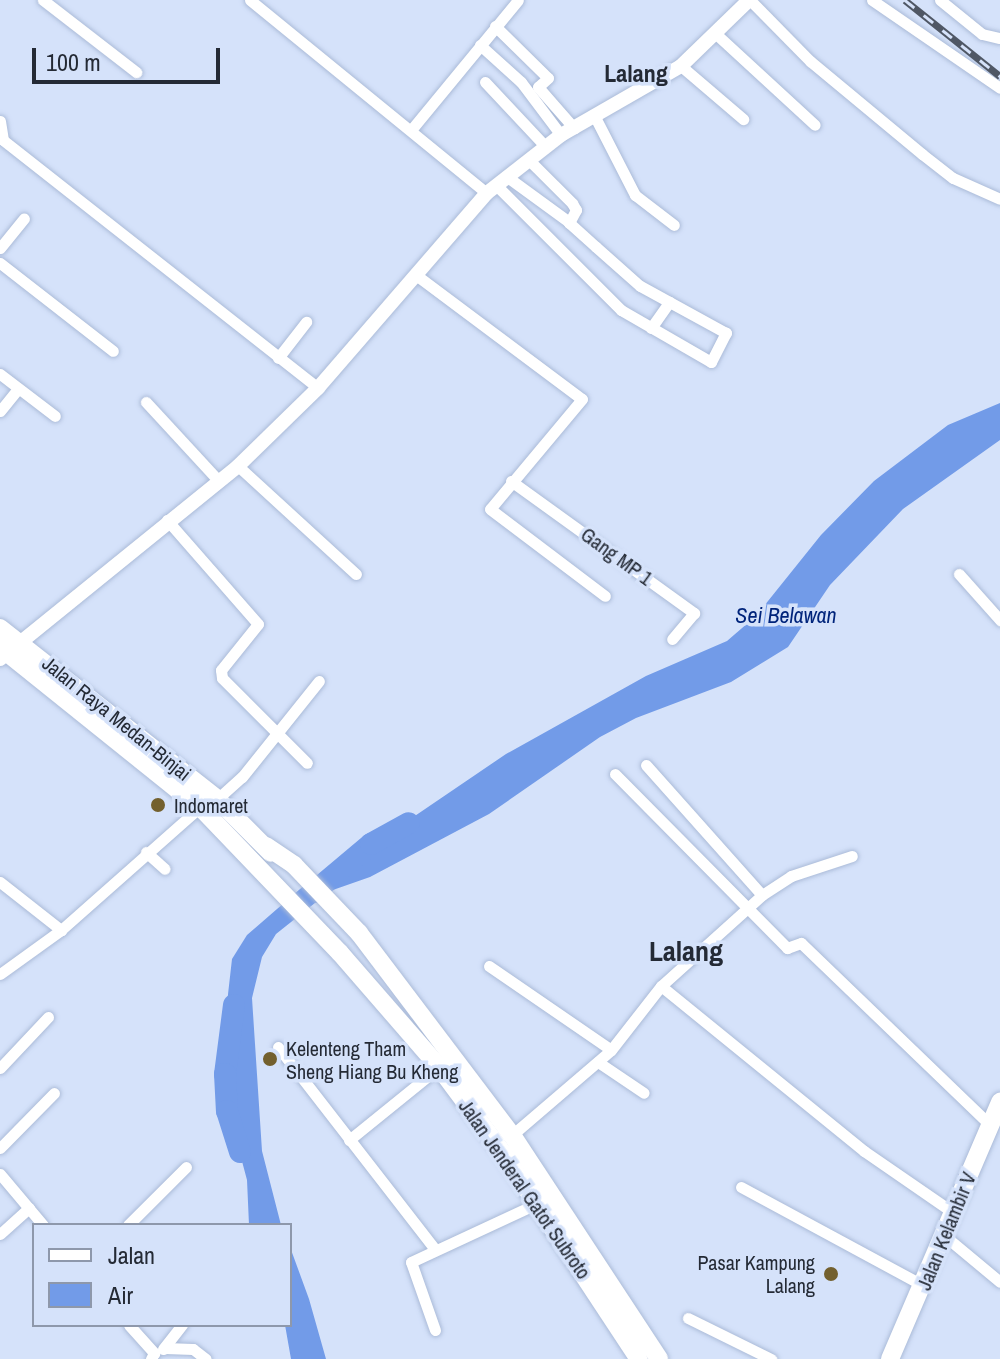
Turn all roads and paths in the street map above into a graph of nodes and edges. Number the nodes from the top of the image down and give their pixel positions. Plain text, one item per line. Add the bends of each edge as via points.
1 (43, 0) edge
2 (250, 0) edge
3 (518, 0) edge
4 (750, 0) edge
5 (872, 0) edge
6 (940, 0) edge
7 (495, 26) junction
8 (716, 34) junction
9 (1000, 38) edge
10 (480, 45) junction
11 (681, 66) junction
12 (136, 72) dead end
13 (485, 82) dead end
14 (1000, 88) edge
15 (534, 90) junction
16 (595, 117) junction
17 (743, 119) dead end
18 (0, 121) edge
19 (815, 125) dead end
20 (411, 130) junction
21 (568, 132) junction
22 (2, 140) edge
23 (545, 146) junction
24 (528, 159) junction
25 (496, 185) junction
26 (1000, 199) edge
27 (24, 218) dead end
28 (569, 222) junction
29 (674, 225) dead end
30 (0, 248) edge
31 (0, 263) edge
32 (416, 275) junction
33 (669, 302) junction
34 (306, 322) dead end
35 (651, 328) junction
36 (113, 351) dead end
37 (278, 358) junction
38 (0, 374) edge
39 (318, 388) junction
40 (18, 389) junction
41 (146, 402) dead end
42 (0, 411) edge
43 (55, 416) dead end
44 (238, 466) junction
45 (219, 481) junction
46 (511, 481) junction
47 (167, 520) junction
48 (356, 574) dead end
49 (959, 574) dead end
50 (605, 596) dead end
51 (1000, 620) edge
52 (0, 628) edge
53 (672, 639) dead end
54 (8, 650) edge
55 (319, 681) dead end
56 (278, 732) junction
57 (307, 763) dead end
58 (646, 765) dead end
59 (615, 774) dead end
60 (206, 806) junction
61 (146, 852) junction
62 (852, 856) dead end
63 (165, 869) dead end
64 (283, 871) junction
65 (0, 882) edge
66 (762, 895) junction
67 (746, 909) junction
68 (61, 930) junction
69 (350, 942) junction
70 (489, 966) dead end
71 (1, 972) edge
72 (661, 986) junction
73 (48, 1017) dead end
74 (278, 1047) dead end
75 (611, 1050) junction
76 (598, 1062) junction
77 (439, 1067) junction
78 (0, 1068) edge
79 (54, 1093) dead end
80 (644, 1093) dead end
81 (1000, 1102) edge
82 (989, 1124) junction
83 (512, 1135) junction
84 (349, 1140) junction
85 (0, 1148) edge
86 (186, 1167) dead end
87 (0, 1174) edge
88 (741, 1187) dead end
89 (538, 1203) junction
90 (29, 1208) junction
91 (954, 1213) junction
92 (41, 1223) edge
93 (130, 1223) edge
94 (0, 1234) edge
95 (946, 1237) junction
96 (434, 1248) junction
97 (1000, 1282) edge
98 (924, 1286) junction
99 (688, 1318) dead end
100 (131, 1327) edge
101 (180, 1327) edge
102 (435, 1330) dead end
103 (157, 1353) edge
104 (206, 1359) edge
105 (639, 1359) edge
106 (659, 1359) edge
107 (771, 1359) edge
108 (890, 1359) edge

1 - 12 street
2 - 20 street
3 - 7 street
4 - 8 street
4 - 26 street via 835,83 932,162 953,178
5 - 14 street
6 - 9 street via 982,34
7 - 10 street
7 - 15 street via 548,78
8 - 11 street
8 - 19 street
10 - 15 street
10 - 20 street
11 - 16 street
11 - 17 street
13 - 23 street
15 - 21 street
16 - 21 street
16 - 29 street via 635,195
18 - 22 street
20 - 25 street
21 - 23 street
22 - 37 street
23 - 24 street
24 - 25 street
24 - 28 street via 574,206
25 - 28 street
25 - 32 street
25 - 35 street via 602,294
27 - 30 street
28 - 33 street via 640,286
31 - 36 street
32 - 39 street
32 - 46 street via 582,399
33 - 35 street
33 - 35 street via 726,333 711,362
34 - 37 street
37 - 39 street
38 - 40 street
39 - 44 street
40 - 42 street
40 - 43 street
41 - 45 street
44 - 45 street
44 - 48 street
45 - 47 street
46 - 50 street via 491,513
46 - 53 street, Gang MP 1 via 694,613
47 - 54 street
47 - 56 street via 258,624 220,672
49 - 51 street
52 - 54 main road, Jalan Raya Medan-Binjai
54 - 60 main road, Jalan Raya Medan-Binjai
55 - 56 street
56 - 57 street
56 - 60 street
58 - 66 street
59 - 67 street
60 - 61 street
60 - 64 main road, Jalan Raya Medan-Binjai
60 - 64 main road, Jalan Raya Medan-Binjai via 266,846
61 - 63 street
61 - 68 street
62 - 66 street via 791,876
64 - 69 main road, Jalan Raya Medan-Binjai
65 - 68 street
66 - 67 street
67 - 72 street
67 - 82 street via 788,948 801,943
68 - 71 street
69 - 77 main road, Jalan Jenderal Gatot Subroto
69 - 83 main road, Jalan Jenderal Gatot Subroto via 382,966
70 - 75 street
72 - 75 street
72 - 91 street via 864,1151
73 - 78 street
74 - 84 street
75 - 76 street
76 - 80 street
76 - 83 street
77 - 84 street
77 - 89 main road, Jalan Jenderal Gatot Subroto
79 - 85 street
81 - 82 main road, Jalan Kelambir V
82 - 91 main road, Jalan Kelambir V
83 - 106 main road, Jalan Jenderal Gatot Subroto
84 - 96 street
86 - 93 street
87 - 90 street
88 - 98 street
89 - 96 street
89 - 105 main road, Jalan Jenderal Gatot Subroto
90 - 92 street
90 - 94 street
91 - 95 main road, Jalan Kelambir V
95 - 97 street
95 - 98 main road, Jalan Kelambir V
96 - 102 street via 409,1265
98 - 108 main road, Jalan Kelambir V
99 - 107 street
100 - 103 street
101 - 103 street
103 - 104 street via 193,1349

